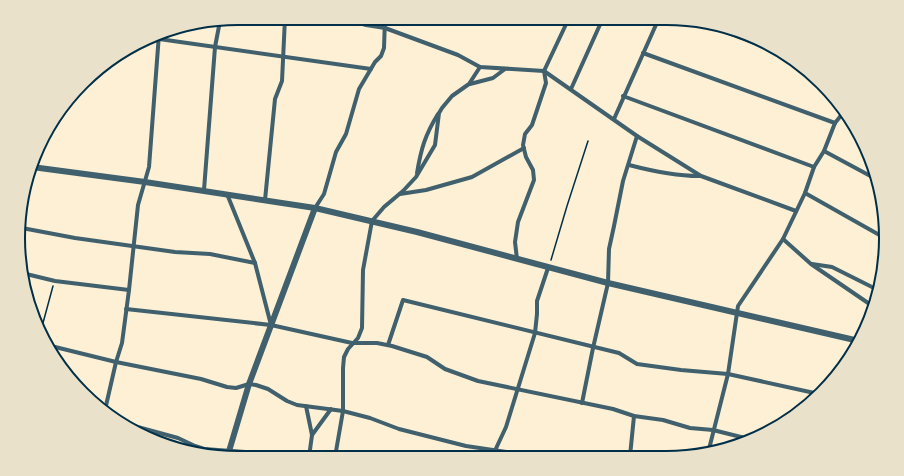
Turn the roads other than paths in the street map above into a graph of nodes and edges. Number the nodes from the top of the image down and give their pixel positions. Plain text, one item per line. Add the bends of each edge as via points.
1 (285, 25) edge
2 (366, 25) edge
3 (566, 25) edge
4 (600, 25) edge
5 (656, 25) edge
6 (219, 26) edge
7 (385, 28) junction
8 (166, 37) edge
9 (159, 40) edge
10 (215, 47) junction
11 (643, 53) junction
12 (284, 56) junction
13 (480, 67) junction
14 (505, 68) junction
15 (371, 69) junction
16 (544, 71) junction
17 (469, 84) junction
18 (571, 89) junction
19 (623, 96) junction
20 (439, 114) junction
21 (841, 116) edge
22 (614, 119) junction
23 (835, 124) junction
24 (637, 136) junction
25 (524, 148) junction
26 (824, 151) junction
27 (629, 165) junction
28 (814, 167) junction
29 (37, 168) edge
30 (701, 176) junction
31 (870, 176) edge
32 (416, 177) junction
33 (145, 182) junction
34 (204, 190) junction
35 (805, 193) junction
36 (227, 194) junction
37 (400, 194) junction
38 (265, 200) junction
39 (315, 208) junction
40 (796, 211) junction
41 (372, 221) junction
42 (25, 229) edge
43 (879, 234) edge
44 (783, 239) junction
45 (134, 246) junction
46 (517, 259) junction
47 (255, 264) junction
48 (811, 264) junction
49 (548, 268) junction
50 (28, 275) edge
51 (608, 283) junction
52 (873, 288) edge
53 (129, 290) junction
54 (869, 303) edge
55 (126, 308) junction
56 (738, 313) junction
57 (271, 325) junction
58 (535, 334) junction
59 (853, 339) edge
60 (352, 344) junction
61 (388, 345) junction
62 (56, 347) edge
63 (593, 348) junction
64 (116, 362) junction
65 (728, 374) junction
66 (249, 384) junction
67 (518, 389) junction
68 (813, 393) edge
69 (582, 403) junction
70 (106, 405) edge
71 (306, 406) junction
72 (331, 409) junction
73 (343, 411) junction
74 (634, 416) junction
75 (143, 428) edge
76 (713, 430) junction
77 (312, 435) junction
78 (742, 437) edge
79 (709, 447) edge
80 (201, 448) edge
81 (212, 449) edge
82 (229, 450) junction
83 (239, 451) edge
84 (310, 451) edge
85 (335, 451) edge
86 (495, 451) joint
87 (630, 451) edge

1 - 12 street
2 - 7 street
3 - 16 street
4 - 18 street
5 - 11 street
6 - 10 street
7 - 13 street via 458,55
7 - 15 street via 384,48
8 - 10 street
9 - 33 street via 151,151
10 - 12 street
10 - 34 street
11 - 19 street
11 - 23 street
12 - 15 street
12 - 38 street via 282,81 275,98
13 - 14 street
13 - 17 street
14 - 16 street
14 - 17 street via 493,78
15 - 39 street via 359,89 324,194
16 - 18 street
16 - 25 street via 546,84 532,126 525,134
17 - 20 street via 452,96
18 - 22 street
19 - 22 street
19 - 28 street
20 - 32 street via 429,129 422,147
20 - 32 street via 435,145
21 - 23 street
22 - 24 street
23 - 26 street
24 - 27 street
24 - 30 street
25 - 37 street via 472,177 426,190
25 - 46 street via 533,170 534,180 518,222 515,242
26 - 28 street
26 - 31 street
27 - 30 street via 673,174
27 - 51 street via 623,181 609,248
28 - 35 street
29 - 33 street
30 - 40 street
32 - 37 street
33 - 34 street
33 - 45 street via 138,205
34 - 36 street
35 - 40 street
35 - 43 street
36 - 38 street
36 - 47 street
37 - 41 street
38 - 39 street
39 - 41 street
39 - 57 street
40 - 44 street
41 - 46 street
41 - 60 street via 363,270 362,328
42 - 45 street
44 - 48 street
44 - 56 street via 741,301
45 - 47 street via 210,254
45 - 53 street
46 - 49 street
47 - 57 street
48 - 52 street via 832,266
48 - 54 street
49 - 51 street
49 - 58 street via 537,301
50 - 53 street via 55,281
51 - 56 street
51 - 63 street
53 - 55 street
55 - 57 street
55 - 64 street via 122,343
56 - 59 street
56 - 65 street
57 - 60 street
57 - 66 street
58 - 61 street via 402,300
58 - 63 street
58 - 67 street
60 - 61 street
60 - 73 street via 344,357
61 - 67 street via 427,357 457,374
62 - 64 street
63 - 65 street via 619,354 637,364
63 - 69 street
64 - 66 street via 201,379 227,387 236,388
64 - 70 street
65 - 68 street
65 - 76 street
66 - 71 street via 268,389 287,401
66 - 82 street
67 - 69 street
67 - 86 street
69 - 74 street via 613,408
71 - 72 street
71 - 77 street
72 - 73 street
72 - 77 street
73 - 85 street
73 - 86 street via 442,441
74 - 76 street via 663,420 690,428
74 - 87 street
75 - 80 street
76 - 78 street
76 - 79 street
77 - 84 street
81 - 82 street
82 - 83 street

